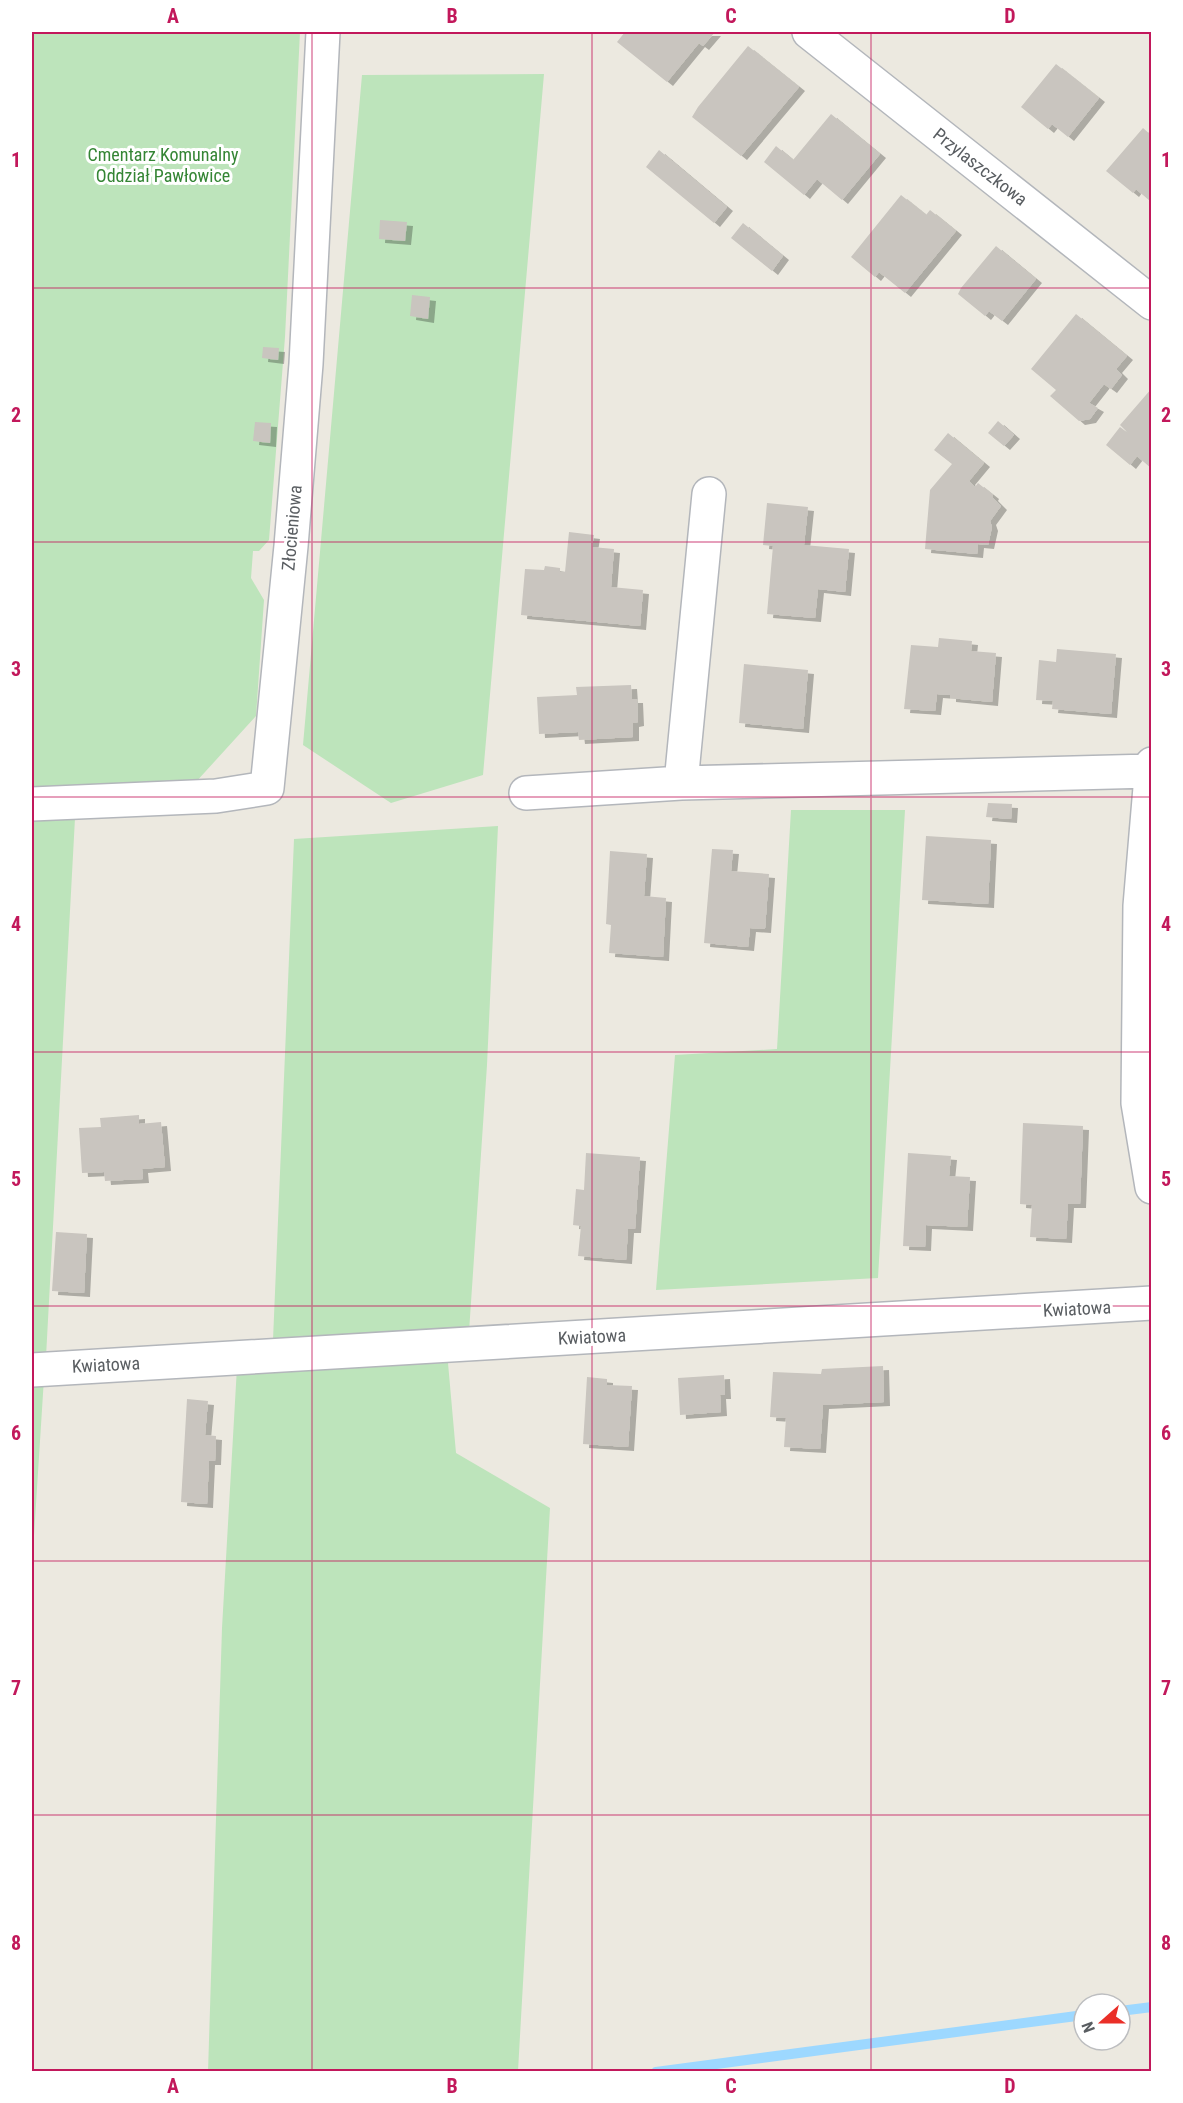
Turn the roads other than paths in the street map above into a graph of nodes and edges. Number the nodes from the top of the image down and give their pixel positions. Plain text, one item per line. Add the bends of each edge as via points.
1 (323, 32) edge
2 (809, 32) edge
3 (1152, 303) edge
4 (709, 494) dead end
5 (1152, 764) edge
6 (1151, 771) edge
7 (681, 783) junction
8 (526, 793) dead end
9 (32, 804) edge
10 (1152, 1187) edge
11 (1152, 1304) edge
12 (32, 1370) edge

1 - 9 street, Złocieniowa via 306,364 267,788 216,796
2 - 3 street, Przylaszczkowa
4 - 7 street
5 - 6 street
6 - 7 street
6 - 10 street via 1140,906 1138,1103
7 - 8 street
11 - 12 street, Kwiatowa

